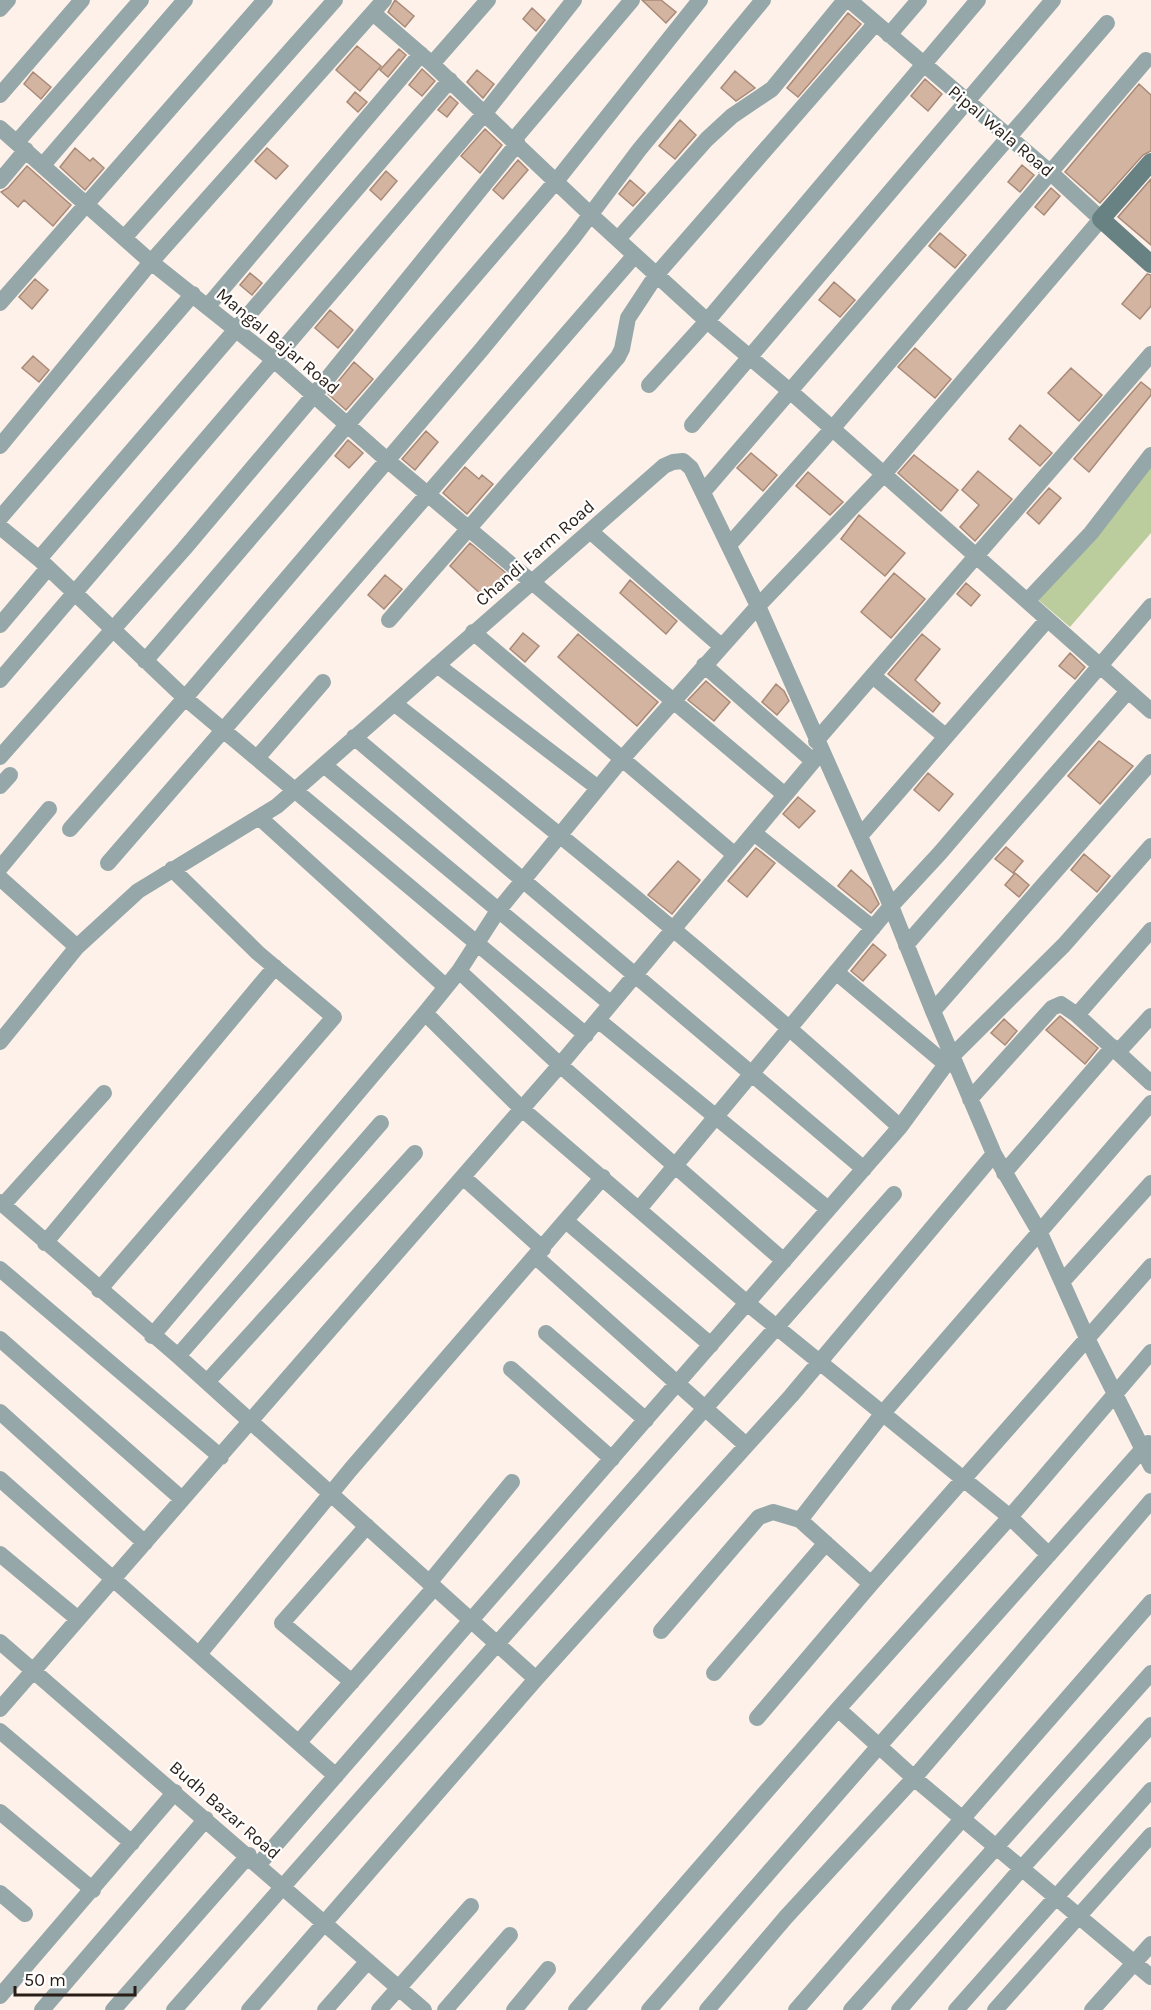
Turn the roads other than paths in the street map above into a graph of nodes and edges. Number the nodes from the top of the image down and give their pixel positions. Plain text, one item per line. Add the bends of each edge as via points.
1 (8, 0) edge
2 (82, 0) edge
3 (141, 0) edge
4 (185, 0) edge
5 (265, 0) edge
6 (335, 0) edge
7 (384, 0) edge
8 (488, 0) edge
9 (573, 0) edge
10 (632, 0) edge
11 (700, 0) edge
12 (763, 0) edge
13 (847, 0) edge
14 (918, 0) edge
15 (978, 0) edge
16 (1053, 0) edge
17 (0, 9) edge
18 (373, 13) junction
19 (1107, 23) dead end
20 (875, 24) junction
21 (889, 35) junction
22 (427, 59) junction
23 (1146, 60) dead end
24 (922, 65) junction
25 (450, 80) junction
26 (0, 95) edge
27 (966, 102) junction
28 (484, 114) junction
29 (0, 128) edge
30 (1007, 136) junction
31 (517, 144) junction
32 (22, 146) junction
33 (1151, 162) edge
34 (43, 165) junction
35 (1051, 173) junction
36 (557, 180) junction
37 (0, 181) edge
38 (85, 203) junction
39 (591, 215) junction
40 (1101, 219) junction
41 (124, 238) junction
42 (618, 239) junction
43 (635, 255) junction
44 (151, 262) junction
45 (1151, 264) edge
46 (657, 274) junction
47 (193, 294) junction
48 (0, 303) edge
49 (207, 307) junction
50 (707, 321) junction
51 (236, 329) junction
52 (1151, 354) edge
53 (750, 357) junction
54 (274, 360) junction
55 (649, 385) dead end
56 (791, 392) junction
57 (314, 395) junction
58 (692, 425) dead end
59 (347, 426) junction
60 (832, 429) junction
61 (0, 446) edge
62 (1151, 455) edge
63 (387, 460) junction
64 (884, 474) junction
65 (703, 492) junction
66 (428, 494) junction
67 (0, 518) edge
68 (0, 527) edge
69 (468, 529) junction
70 (590, 531) junction
71 (729, 545) junction
72 (975, 555) junction
73 (44, 564) junction
74 (532, 582) junction
75 (73, 594) junction
76 (1028, 600) junction
77 (758, 606) junction
78 (1151, 606) edge
79 (389, 620) dead end
80 (1047, 620) junction
81 (0, 625) edge
82 (111, 630) junction
83 (473, 632) junction
84 (722, 646) junction
85 (145, 661) junction
86 (437, 665) junction
87 (704, 665) junction
88 (1100, 666) junction
89 (873, 676) junction
90 (0, 680) edge
91 (323, 682) dead end
92 (1128, 691) junction
93 (185, 698) junction
94 (671, 701) junction
95 (395, 704) junction
96 (1151, 711) edge
97 (224, 729) junction
98 (945, 736) junction
99 (354, 737) junction
100 (816, 752) junction
101 (0, 757) edge
102 (257, 758) junction
103 (622, 759) junction
104 (1151, 762) edge
105 (324, 765) junction
106 (598, 788) junction
107 (294, 791) junction
108 (785, 795) junction
109 (49, 809) dead end
110 (260, 818) junction
111 (70, 829) dead end
112 (754, 833) junction
113 (562, 835) junction
114 (860, 836) junction
115 (1151, 846) edge
116 (735, 855) junction
117 (108, 863) dead end
118 (0, 868) edge
119 (172, 869) junction
120 (0, 878) edge
121 (524, 880) junction
122 (891, 906) junction
123 (497, 912) junction
124 (873, 928) junction
125 (672, 930) junction
126 (1151, 930) edge
127 (476, 945) junction
128 (906, 945) junction
129 (77, 947) junction
130 (275, 967) junction
131 (459, 971) junction
132 (836, 972) junction
133 (636, 974) junction
134 (446, 987) junction
135 (611, 1004) junction
136 (933, 1011) junction
137 (425, 1013) junction
138 (1077, 1015) junction
139 (1151, 1016) edge
140 (598, 1020) junction
141 (790, 1027) junction
142 (586, 1035) junction
143 (0, 1042) edge
144 (1116, 1049) junction
145 (950, 1061) junction
146 (560, 1065) junction
147 (752, 1073) junction
148 (1151, 1083) edge
149 (104, 1093) dead end
150 (970, 1099) junction
151 (1151, 1102) edge
152 (522, 1109) junction
153 (717, 1117) junction
154 (381, 1123) dead end
155 (900, 1127) junction
156 (415, 1153) dead end
157 (994, 1154) junction
158 (675, 1168) junction
159 (864, 1169) junction
160 (1004, 1173) junction
161 (463, 1177) junction
162 (603, 1177) junction
163 (1151, 1183) edge
164 (894, 1194) dead end
165 (2, 1204) edge
166 (639, 1209) junction
167 (828, 1209) junction
168 (566, 1221) junction
169 (1040, 1233) junction
170 (45, 1242) junction
171 (539, 1253) junction
172 (784, 1261) junction
173 (1151, 1266) edge
174 (0, 1269) edge
175 (1062, 1282) junction
176 (99, 1290) junction
177 (747, 1303) junction
178 (776, 1326) junction
179 (546, 1333) dead end
180 (152, 1336) junction
181 (1087, 1338) junction
182 (0, 1340) edge
183 (711, 1345) junction
184 (1151, 1352) edge
185 (178, 1356) junction
186 (819, 1362) junction
187 (511, 1369) dead end
188 (207, 1382) junction
189 (677, 1384) junction
190 (1116, 1392) junction
191 (704, 1408) junction
192 (0, 1412) edge
193 (883, 1413) junction
194 (646, 1420) junction
195 (250, 1422) junction
196 (1147, 1444) edge
197 (747, 1445) junction
198 (221, 1457) junction
199 (612, 1459) junction
200 (1151, 1466) edge
201 (0, 1479) edge
202 (962, 1480) junction
203 (512, 1482) dead end
204 (332, 1493) junction
205 (182, 1499) junction
206 (1151, 1501) edge
207 (1010, 1517) junction
208 (800, 1521) junction
209 (367, 1526) junction
210 (144, 1543) junction
211 (826, 1543) junction
212 (0, 1554) edge
213 (1049, 1555) junction
214 (113, 1578) junction
215 (871, 1584) junction
216 (432, 1586) junction
217 (1151, 1602) edge
218 (78, 1619) junction
219 (471, 1622) junction
220 (661, 1631) dead end
221 (0, 1642) edge
222 (497, 1643) junction
223 (200, 1653) junction
224 (33, 1672) junction
225 (714, 1673) dead end
226 (1151, 1673) edge
227 (536, 1679) junction
228 (352, 1682) junction
229 (0, 1709) edge
230 (838, 1709) junction
231 (757, 1718) dead end
232 (1151, 1725) edge
233 (0, 1731) edge
234 (299, 1742) junction
235 (879, 1746) junction
236 (336, 1776) junction
237 (914, 1778) junction
238 (1151, 1790) edge
239 (175, 1792) junction
240 (0, 1812) edge
241 (206, 1819) junction
242 (963, 1820) junction
243 (1151, 1835) edge
244 (132, 1843) junction
245 (997, 1848) junction
246 (254, 1860) junction
247 (1021, 1869) junction
248 (284, 1888) junction
249 (93, 1890) junction
250 (0, 1893) edge
251 (1054, 1897) junction
252 (471, 1906) dead end
253 (25, 1914) dead end
254 (1078, 1917) junction
255 (325, 1924) junction
256 (510, 1935) dead end
257 (1151, 1944) edge
258 (368, 1961) junction
259 (1133, 1963) junction
260 (548, 1969) dead end
261 (1151, 1977) edge
262 (398, 1988) junction
263 (0, 1996) edge
264 (42, 2010) edge
265 (113, 2010) edge
266 (174, 2010) edge
267 (249, 2010) edge
268 (325, 2010) edge
269 (379, 2010) edge
270 (424, 2010) edge
271 (445, 2010) edge
272 (514, 2010) edge
273 (576, 2010) edge
274 (649, 2010) edge
275 (707, 2010) edge
276 (796, 2010) edge
277 (851, 2010) edge
278 (899, 2010) edge
279 (956, 2010) edge
280 (995, 2010) edge
281 (1092, 2010) edge

1 - 17 street
2 - 26 street
3 - 32 street
4 - 34 street
5 - 38 street
6 - 41 street
7 - 18 street
8 - 22 street
9 - 28 street
10 - 31 street via 517,136
11 - 36 street
12 - 39 street via 639,150
13 - 20 street, Pipal Wala Road
13 - 42 street via 772,89 707,138
14 - 21 street
15 - 24 street
16 - 27 street
18 - 22 street
18 - 44 street
19 - 30 street
20 - 21 street, Pipal Wala Road
20 - 46 street
21 - 24 street, Pipal Wala Road
22 - 25 street
22 - 49 street
23 - 35 street
24 - 27 street, Pipal Wala Road
24 - 50 street
25 - 28 street
25 - 51 street
27 - 30 street, Pipal Wala Road
27 - 53 street
28 - 31 street
28 - 54 street
29 - 32 street, Mangal Bajar Road
30 - 35 street, Pipal Wala Road
30 - 56 street
31 - 36 street
31 - 57 street
32 - 34 street, Mangal Bajar Road
32 - 37 street
33 - 40 street
34 - 38 street, Mangal Bajar Road
35 - 40 street, Pipal Wala Road
35 - 60 street
36 - 39 street
36 - 59 street
38 - 41 street, Mangal Bajar Road
38 - 48 street
39 - 42 street
39 - 63 street
40 - 45 street, Pipal Wala Road
40 - 64 street
41 - 44 street, Mangal Bajar Road
42 - 43 street
43 - 46 street
43 - 66 street
44 - 47 street, Mangal Bajar Road
44 - 61 street
46 - 50 street
46 - 69 street via 628,318 618,357
47 - 49 street, Mangal Bajar Road
47 - 67 street
49 - 51 street, Mangal Bajar Road
50 - 53 street
50 - 55 street
51 - 54 street, Mangal Bajar Road
51 - 73 street
52 - 72 street
53 - 56 street
53 - 58 street
54 - 57 street, Mangal Bajar Road
54 - 75 street
56 - 60 street
56 - 65 street
57 - 59 street, Mangal Bajar Road
57 - 82 street
59 - 63 street, Mangal Bajar Road
59 - 85 street
60 - 64 street
60 - 71 street
62 - 76 street via 1091,533
63 - 66 street, Mangal Bajar Road
63 - 93 street
64 - 72 street
64 - 77 street
65 - 70 street, Chandi Farm Road via 691,468 683,461 672,462
65 - 71 street, Chandi Farm Road
66 - 69 street, Mangal Bajar Road
66 - 97 street
68 - 73 street
69 - 74 street, Mangal Bajar Road
69 - 79 street
70 - 74 street, Chandi Farm Road
70 - 84 street
71 - 77 street, Chandi Farm Road
72 - 76 street
72 - 89 street
73 - 75 street
73 - 81 street
74 - 83 street, Chandi Farm Road
74 - 94 street, Mangal Bajar Road
75 - 82 street
75 - 90 street
76 - 80 street
77 - 84 street
77 - 100 street, Chandi Farm Road
78 - 88 street
80 - 88 street
80 - 98 street
82 - 85 street
82 - 101 street
83 - 86 street, Chandi Farm Road
83 - 103 street
84 - 87 street
85 - 93 street
86 - 95 street, Chandi Farm Road
86 - 106 street
87 - 94 street
87 - 100 street
88 - 92 street
88 - 122 street
89 - 98 street
89 - 100 street
91 - 102 street
92 - 96 street
92 - 128 street
93 - 97 street
93 - 111 street
94 - 103 street
94 - 108 street, Mangal Bajar Road
95 - 99 street, Chandi Farm Road
95 - 113 street
97 - 102 street
97 - 117 street
98 - 114 street
99 - 105 street, Chandi Farm Road
99 - 121 street
100 - 108 street
100 - 114 street, Chandi Farm Road
102 - 107 street
103 - 106 street
103 - 116 street
104 - 136 street
105 - 107 street, Chandi Farm Road
105 - 123 street
106 - 113 street
107 - 110 street, Chandi Farm Road
107 - 127 street
108 - 112 street
109 - 118 street
110 - 119 street, Chandi Farm Road
110 - 134 street
112 - 116 street
112 - 124 street
113 - 121 street
113 - 125 street
114 - 122 street, Chandi Farm Road
115 - 145 street via 1064,945
116 - 125 street
119 - 129 street, Chandi Farm Road via 138,891
119 - 130 street
120 - 129 street
121 - 123 street
121 - 133 street
122 - 124 street
122 - 128 street, Chandi Farm Road
123 - 127 street
123 - 135 street
124 - 132 street
125 - 133 street
125 - 141 street
126 - 138 street
127 - 131 street
127 - 142 street
128 - 136 street, Chandi Farm Road
129 - 143 street, Chandi Farm Road
130 - 170 street
130 - 176 street via 334,1017
131 - 134 street
131 - 146 street
132 - 141 street
132 - 145 street
133 - 135 street
133 - 147 street
134 - 137 street
135 - 140 street
136 - 145 street, Chandi Farm Road
137 - 152 street
137 - 180 street
138 - 144 street
138 - 150 street via 1061,1004 1052,1008
139 - 144 street
140 - 142 street
140 - 153 street
141 - 147 street
141 - 155 street
142 - 146 street
144 - 148 street
144 - 160 street
145 - 150 street, Chandi Farm Road
145 - 155 street
146 - 152 street
146 - 158 street
147 - 153 street
147 - 159 street
149 - 165 street
150 - 157 street, Chandi Farm Road
151 - 169 street
152 - 161 street
152 - 162 street
153 - 158 street
153 - 167 street
154 - 185 street
155 - 159 street
156 - 188 street
157 - 160 street, Chandi Farm Road
157 - 186 street
158 - 166 street
158 - 172 street
159 - 167 street
160 - 169 street, Chandi Farm Road
161 - 171 street
161 - 195 street
162 - 166 street
162 - 168 street
163 - 175 street
164 - 178 street
165 - 170 street
166 - 177 street
167 - 172 street
168 - 171 street
168 - 183 street
169 - 175 street, Chandi Farm Road
169 - 193 street
170 - 176 street
171 - 189 street
171 - 204 street
172 - 177 street
173 - 181 street
174 - 198 street
175 - 181 street, Chandi Farm Road
176 - 180 street
177 - 178 street
177 - 183 street
178 - 186 street
178 - 191 street
179 - 194 street
180 - 185 street
181 - 190 street, Chandi Farm Road
181 - 202 street
182 - 205 street
183 - 189 street
184 - 190 street
185 - 188 street
186 - 193 street
186 - 197 street
187 - 199 street
188 - 195 street
189 - 191 street
189 - 194 street
190 - 196 street, Chandi Farm Road
190 - 207 street
191 - 197 street
191 - 222 street
192 - 210 street
193 - 202 street
193 - 208 street
194 - 199 street
195 - 198 street
195 - 204 street
196 - 200 street, Chandi Farm Road
196 - 213 street
197 - 227 street
198 - 205 street
199 - 219 street
201 - 214 street
202 - 207 street
202 - 215 street
203 - 216 street
204 - 209 street
204 - 223 street
205 - 210 street
206 - 237 street
207 - 213 street
207 - 230 street
208 - 211 street
208 - 220 street via 773,1512 759,1517
209 - 216 street
209 - 228 street via 282,1623
210 - 214 street
211 - 215 street
211 - 225 street
212 - 218 street
213 - 235 street
214 - 218 street
214 - 223 street
215 - 231 street
216 - 219 street
216 - 228 street
217 - 242 street
218 - 224 street
219 - 222 street
219 - 236 street
221 - 224 street, Budh Bazar Road
222 - 227 street
222 - 248 street
223 - 234 street
224 - 229 street
224 - 239 street, Budh Bazar Road
226 - 245 street
227 - 255 street
228 - 234 street
230 - 235 street
230 - 273 street
232 - 247 street
233 - 244 street
234 - 236 street
235 - 237 street
235 - 274 street
236 - 246 street
237 - 242 street
237 - 275 street
238 - 251 street
239 - 241 street, Budh Bazar Road
239 - 244 street
240 - 249 street
241 - 246 street, Budh Bazar Road
241 - 264 street
242 - 245 street
242 - 276 street
243 - 254 street
244 - 249 street
245 - 247 street
245 - 277 street
246 - 248 street, Budh Bazar Road
246 - 265 street
247 - 251 street
247 - 278 street
248 - 255 street, Budh Bazar Road
248 - 266 street
249 - 263 street
250 - 253 street
251 - 254 street
251 - 279 street
252 - 262 street
254 - 259 street
254 - 280 street
255 - 258 street, Budh Bazar Road
255 - 267 street
256 - 271 street
257 - 259 street
258 - 262 street, Budh Bazar Road
258 - 268 street
259 - 261 street
259 - 281 street
260 - 272 street
262 - 269 street
262 - 270 street, Budh Bazar Road

